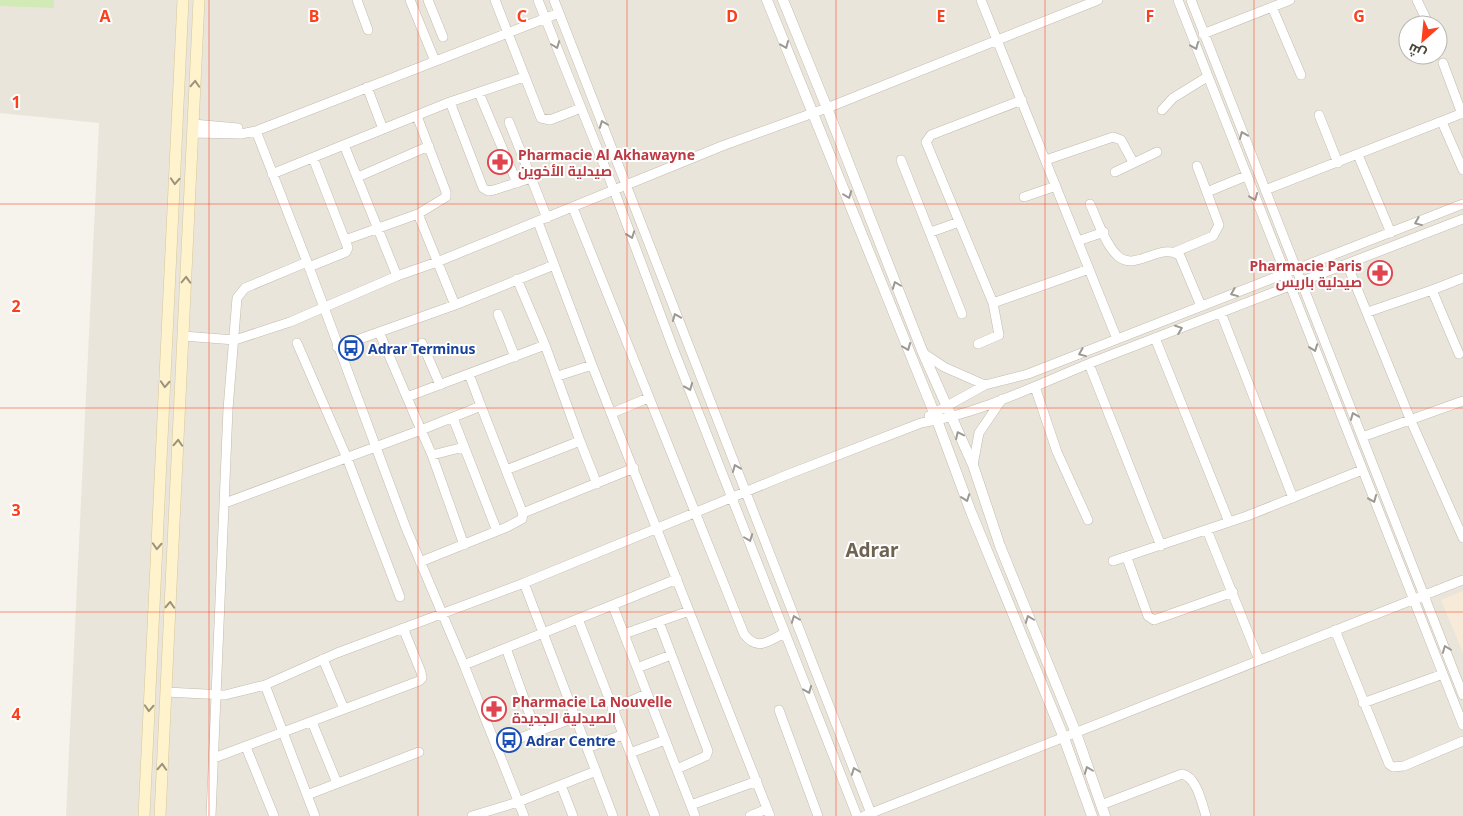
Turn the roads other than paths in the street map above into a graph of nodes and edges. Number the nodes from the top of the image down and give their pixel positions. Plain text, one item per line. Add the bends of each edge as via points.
1 (183, 0) edge
2 (199, 0) edge
3 (357, 0) edge
4 (410, 0) edge
5 (428, 0) edge
6 (495, 0) edge
7 (538, 0) edge
8 (554, 0) edge
9 (767, 0) edge
10 (783, 0) edge
11 (981, 0) edge
12 (1098, 0) edge
13 (1178, 0) edge
14 (1191, 0) edge
15 (1290, 0) edge
16 (1417, 0) edge
17 (1272, 7) junction
18 (432, 11) junction
19 (559, 13) junction
20 (1424, 15) edge
21 (417, 17) junction
22 (546, 18) junction
23 (368, 30) dead end
24 (507, 33) junction
25 (1203, 34) junction
26 (443, 37) dead end
27 (998, 40) junction
28 (435, 61) junction
29 (1444, 65) edge
30 (1301, 75) dead end
31 (524, 77) junction
32 (1207, 77) junction
33 (367, 87) junction
34 (480, 93) junction
35 (1022, 100) junction
36 (450, 102) junction
37 (581, 108) junction
38 (828, 108) junction
39 (1162, 110) dead end
40 (814, 113) junction
41 (1463, 114) edge
42 (1319, 115) dead end
43 (417, 116) junction
44 (509, 122) dead end
45 (1442, 122) junction
46 (192, 128) junction
47 (383, 129) junction
48 (256, 131) junction
49 (344, 145) junction
50 (429, 146) junction
51 (1158, 152) dead end
52 (1358, 156) junction
53 (313, 158) junction
54 (901, 160) dead end
55 (1046, 160) junction
56 (1133, 162) junction
57 (1338, 163) junction
58 (1197, 166) dead end
59 (1463, 170) edge
60 (1115, 172) dead end
61 (272, 174) junction
62 (1246, 176) junction
63 (358, 177) junction
64 (531, 178) junction
65 (517, 183) junction
66 (626, 185) junction
67 (1056, 186) junction
68 (614, 190) junction
69 (1265, 190) junction
70 (1207, 192) junction
71 (1024, 197) dead end
72 (1090, 204) dead end
73 (1463, 204) edge
74 (573, 208) junction
75 (418, 214) junction
76 (547, 218) junction
77 (1463, 218) edge
78 (538, 222) junction
79 (959, 222) junction
80 (379, 228) junction
81 (931, 232) junction
82 (1104, 232) junction
83 (1391, 233) junction
84 (345, 240) junction
85 (1078, 241) junction
86 (1175, 252) junction
87 (437, 262) junction
88 (1348, 264) junction
89 (308, 265) junction
90 (554, 265) junction
91 (1296, 268) junction
92 (1089, 269) junction
93 (1286, 273) junction
94 (397, 276) junction
95 (1463, 278) edge
96 (517, 279) junction
97 (1301, 280) junction
98 (1290, 284) junction
99 (1432, 290) junction
100 (993, 303) junction
101 (454, 305) junction
102 (323, 306) junction
103 (1201, 306) junction
104 (1368, 312) junction
105 (1221, 313) junction
106 (498, 314) dead end
107 (962, 314) dead end
108 (379, 332) junction
109 (183, 336) junction
110 (1154, 338) junction
111 (1117, 339) junction
112 (235, 340) junction
113 (422, 343) dead end
114 (298, 344) dead end
115 (978, 344) dead end
116 (545, 345) junction
117 (337, 348) junction
118 (923, 353) junction
119 (1461, 354) edge
120 (515, 357) junction
121 (1089, 364) junction
122 (1463, 364) edge
123 (592, 365) junction
124 (469, 374) junction
125 (558, 376) junction
126 (440, 385) junction
127 (985, 385) junction
128 (1035, 387) junction
129 (407, 398) junction
130 (648, 398) junction
131 (1002, 399) junction
132 (1463, 401) edge
133 (482, 406) junction
134 (612, 412) junction
135 (948, 412) junction
136 (936, 416) junction
137 (453, 418) junction
138 (1411, 421) junction
139 (421, 430) junction
140 (1362, 437) junction
141 (580, 441) junction
142 (464, 447) junction
143 (376, 449) junction
144 (432, 455) junction
145 (347, 458) junction
146 (973, 465) junction
147 (634, 468) junction
148 (506, 470) junction
149 (1362, 470) junction
150 (597, 484) junction
151 (746, 492) junction
152 (733, 497) junction
153 (1294, 498) junction
154 (225, 503) junction
155 (695, 512) junction
156 (523, 513) junction
157 (1088, 520) dead end
158 (1230, 522) junction
159 (657, 527) junction
160 (1207, 530) junction
161 (497, 532) junction
162 (1463, 538) edge
163 (464, 545) junction
164 (1161, 546) junction
165 (1127, 558) junction
166 (420, 562) junction
167 (1113, 562) dead end
168 (677, 579) junction
169 (1463, 580) edge
170 (524, 583) junction
171 (1233, 592) junction
172 (1425, 595) junction
173 (400, 596) dead end
174 (1412, 600) junction
175 (613, 606) junction
176 (689, 611) junction
177 (441, 613) junction
178 (578, 618) junction
179 (659, 622) junction
180 (403, 628) junction
181 (1335, 630) junction
182 (785, 633) junction
183 (542, 634) junction
184 (624, 634) junction
185 (506, 648) junction
186 (671, 655) junction
187 (323, 659) junction
188 (1259, 660) junction
189 (464, 665) junction
190 (637, 668) junction
191 (1443, 674) junction
192 (264, 685) junction
193 (166, 692) junction
194 (646, 694) junction
195 (1463, 695) edge
196 (216, 696) junction
197 (1364, 703) junction
198 (344, 709) junction
199 (612, 709) junction
200 (779, 710) dead end
201 (574, 718) junction
202 (312, 722) junction
203 (1463, 725) edge
204 (536, 732) junction
205 (283, 733) junction
206 (1076, 733) junction
207 (622, 735) junction
208 (1064, 738) junction
209 (665, 740) junction
210 (1463, 741) edge
211 (246, 747) junction
212 (496, 747) junction
213 (587, 748) junction
214 (419, 752) dead end
215 (630, 753) junction
216 (214, 758) junction
217 (677, 769) junction
218 (596, 771) junction
219 (757, 781) junction
220 (337, 783) junction
221 (561, 785) junction
222 (307, 795) junction
223 (518, 802) junction
224 (691, 805) junction
225 (1101, 805) junction
226 (769, 813) edge
227 (273, 815) edge
228 (869, 815) edge
229 (144, 816) edge
230 (160, 816) edge
231 (212, 816) edge
232 (262, 816) edge
233 (315, 816) edge
234 (472, 816) edge
235 (524, 816) edge
236 (573, 816) edge
237 (613, 816) edge
238 (655, 816) edge
239 (695, 816) edge
240 (750, 816) edge
241 (818, 816) edge
242 (857, 816) edge
243 (1092, 816) edge
244 (1105, 816) edge
245 (1206, 816) edge

1 -> 229 main road
46 -> 2 main road
3 - 23 street
4 - 21 street
5 - 18 street
6 - 24 street
7 - 22 street
8 - 19 street
9 -> 40 street
10 - 38 street
11 - 27 street
12 - 27 street
13 -> 32 street
14 - 25 street
15 - 17 street
16 - 20 street
17 - 25 street
17 - 30 street
18 - 21 street
18 - 26 street
19 - 22 street
66 -> 19 street
21 - 28 street
22 - 24 street
22 -> 37 street
24 - 28 street
24 - 31 street
69 -> 25 street
27 - 35 street
27 - 38 street
28 - 33 street
29 - 41 street
31 - 34 street
31 - 37 street via 542,120
32 - 39 street via 1173,98
32 - 62 street
33 - 47 street
33 - 48 street
34 - 36 street
34 - 65 street
35 - 55 street
35 - 79 street via 931,135 926,142
36 - 43 street
36 - 65 street via 483,188 488,191
37 - 68 street
38 - 40 street
118 -> 38 street
40 - 66 street
40 -> 136 street
41 - 45 street
42 - 57 street
43 - 47 street
43 - 50 street
44 - 64 street
45 - 52 street
45 - 59 street
46 - 48 street via 241,134
109 -> 46 main road
47 - 49 street
48 - 61 street
49 - 53 street
49 - 63 street
50 - 63 street
50 - 75 street via 447,195 440,203
51 - 56 street
52 - 57 street
52 - 83 street
53 - 61 street
53 - 84 street
54 - 81 street
55 - 56 street via 1112,137 1121,140
55 - 67 street
56 - 60 street
57 - 69 street
58 - 70 street
61 - 89 street
62 - 70 street
62 -> 93 street
63 - 80 street
64 - 65 street
64 - 76 street
66 - 68 street
151 -> 66 street
67 - 71 street
67 - 85 street
68 - 74 street
68 -> 152 street
69 - 91 street
70 - 86 street via 1219,225 1217,231 1213,236
72 - 82 street
73 -> 83 street
74 - 76 street
74 - 130 street
75 - 80 street
75 - 87 street
76 - 78 street
77 - 88 street
78 - 87 street
78 - 90 street
79 - 81 street
79 - 100 street
80 - 84 street
80 - 94 street
81 - 107 street
82 - 85 street
82 - 86 street via 1114,253 1122,260 1131,262 1167,251
83 - 91 street
84 - 89 street via 346,252
85 - 92 street
86 - 103 street via 1180,256
87 - 94 street
87 - 101 street
88 - 97 street
88 - 104 street
89 - 102 street
89 - 112 street via 240,292
90 - 96 street
90 - 123 street
91 - 93 street
91 - 97 street
92 - 100 street
92 - 111 street
93 - 98 street
93 -> 103 street
94 - 102 street
95 - 99 street
96 - 101 street
96 - 116 street
97 - 98 street
140 -> 97 street
98 - 105 street
98 -> 149 street
99 - 104 street
99 - 119 street
100 - 115 street via 1000,335
101 - 108 street
102 - 112 street via 290,322
102 - 117 street
103 - 111 street
104 - 138 street
110 -> 105 street
105 - 153 street
106 - 120 street
108 - 117 street
108 - 129 street
109 - 112 street
193 -> 109 main road
110 - 121 street
110 - 158 street
111 -> 127 street via 1028,374
112 - 154 street via 231,363
113 - 126 street
114 - 145 street
116 - 120 street
116 - 125 street
117 - 143 street
118 - 127 street via 944,367
118 - 135 street
119 - 122 street
120 - 124 street
121 - 128 street
121 - 164 street
123 - 125 street
123 - 134 street
124 - 126 street
124 - 133 street
125 - 141 street
126 - 129 street
127 - 135 street
128 - 131 street
128 - 157 street via 1057,452
129 - 139 street
130 - 134 street
130 - 155 street
131 - 135 street
131 - 146 street via 980,433
132 - 138 street
133 - 137 street
133 - 148 street
134 - 147 street
135 - 136 street
146 -> 135 street
136 - 151 street
136 -> 208 street via 971,512
137 - 139 street
137 - 142 street
138 - 140 street
138 - 162 street
139 - 143 street
139 - 144 street
140 - 172 street
141 - 148 street
141 - 150 street
142 - 144 street
142 - 161 street
143 - 145 street
143 - 166 street
144 - 163 street
145 - 154 street
145 - 173 street
206 -> 146 street via 1000,546
147 - 150 street
147 - 159 street
148 - 156 street
149 - 153 street
149 -> 174 street
150 - 156 street
151 - 152 street
228 -> 151 street
152 - 155 street
152 -> 182 street
153 - 158 street
154 - 196 street
155 - 159 street
155 - 182 street via 744,634 754,644 760,644
156 - 161 street via 521,521
158 - 160 street
159 - 168 street
159 - 170 street
160 - 164 street
160 - 171 street
161 - 163 street
163 - 166 street
164 - 165 street
165 - 167 street
165 - 171 street via 1148,616 1154,620
166 - 177 street
168 - 175 street
168 - 176 street
169 - 172 street
170 - 177 street
170 - 183 street
171 - 188 street
172 - 174 street
195 -> 172 street
174 - 181 street
174 - 191 street
175 - 178 street
175 - 184 street
176 - 179 street
176 - 219 street
177 - 180 street
177 - 189 street
178 - 183 street
178 - 199 street
179 - 184 street
179 - 186 street
180 - 187 street
180 - 198 street via 421,672 421,680
181 - 188 street
181 - 197 street
182 -> 242 street
183 - 185 street
183 - 201 street
184 - 190 street
185 - 189 street
185 - 204 street
186 - 190 street
186 - 217 street via 708,751 706,756
187 - 192 street
187 - 198 street
188 - 206 street
189 - 212 street
190 - 194 street
191 - 197 street
191 - 203 street
192 - 196 street
192 - 205 street
193 - 196 street
230 -> 193 main road
194 - 199 street
194 - 209 street
196 - 216 street
197 - 210 street via 1386,758 1393,767 1404,766
198 - 202 street
199 - 207 street
200 - 241 street
201 - 204 street
201 - 213 street
202 - 205 street
202 - 220 street
204 - 212 street
205 - 211 street
205 - 222 street
206 - 208 street
225 -> 206 street
207 - 213 street
207 - 215 street
208 - 228 street
208 - 243 street
209 - 215 street
209 - 217 street
211 - 216 street
211 - 227 street
212 - 223 street
213 - 218 street
214 - 220 street
215 - 238 street
216 - 231 street
217 - 224 street
218 - 221 street
218 - 237 street
219 - 224 street
219 - 226 street
220 - 222 street
221 - 223 street
221 - 236 street
222 - 233 street
223 - 234 street
223 - 235 street
224 - 239 street
225 - 244 street
225 - 245 street via 1182,774 1194,784
226 - 240 street
227 - 232 street

